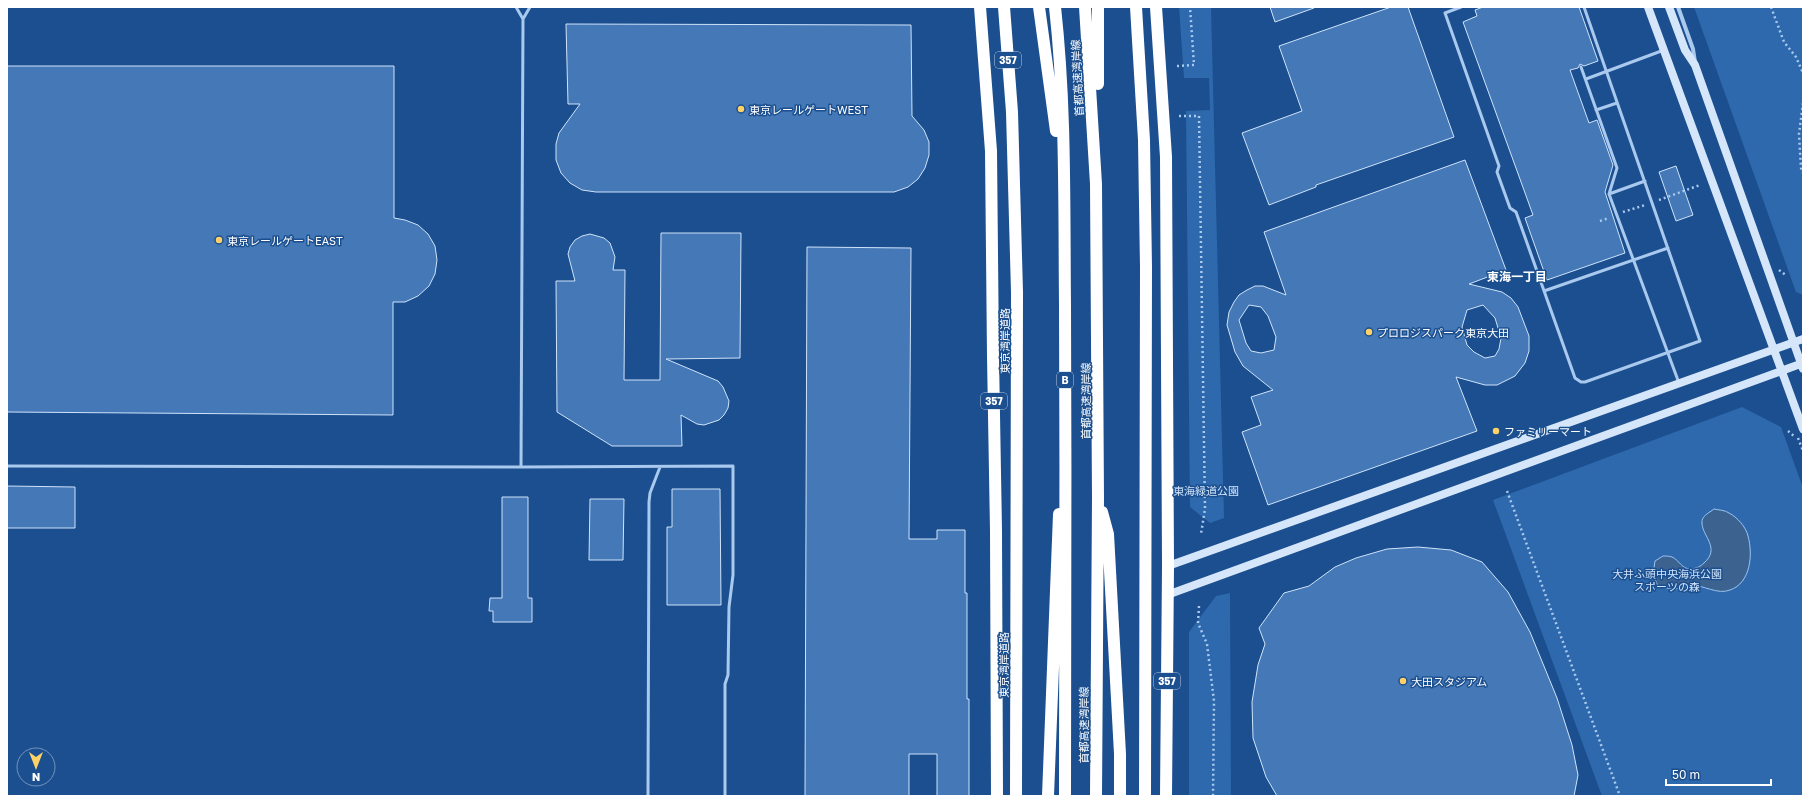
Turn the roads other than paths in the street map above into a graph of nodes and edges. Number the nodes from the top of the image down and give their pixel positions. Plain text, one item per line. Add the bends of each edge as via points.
1 (516, 7) edge
2 (530, 7) edge
3 (980, 7) edge
4 (1004, 7) edge
5 (1039, 7) edge
6 (1055, 7) edge
7 (1085, 7) edge
8 (1098, 7) edge
9 (1136, 7) edge
10 (1156, 7) edge
11 (1461, 7) edge
12 (1584, 7) edge
13 (1648, 7) edge
14 (1669, 7) edge
15 (1678, 7) edge
16 (523, 19) junction
17 (1664, 50) junction
18 (1695, 65) junction
19 (1581, 66) dead end
20 (1606, 72) junction
21 (1586, 79) junction
22 (1617, 102) junction
23 (1596, 110) junction
24 (1645, 181) junction
25 (1096, 184) junction
26 (1064, 185) junction
27 (1609, 194) junction
28 (1668, 248) junction
29 (1633, 260) junction
30 (1544, 291) junction
31 (1803, 338) edge
32 (1793, 342) junction
33 (1774, 349) junction
34 (1668, 352) junction
35 (1802, 365) edge
36 (1781, 370) junction
37 (1678, 383) junction
38 (1803, 429) edge
39 (7, 466) edge
40 (660, 466) junction
41 (522, 467) junction
42 (1066, 487) junction
43 (1098, 498) junction
44 (1168, 566) junction
45 (1168, 594) junction
46 (648, 796) edge
47 (725, 796) edge
48 (997, 796) edge
49 (1016, 796) edge
50 (1048, 796) edge
51 (1065, 796) edge
52 (1096, 796) edge
53 (1120, 796) edge
54 (1146, 796) edge
55 (1166, 796) edge

1 - 16 lane
2 - 16 lane
3 - 48 highway, 357 via 991,151
4 - 49 highway, 東京湾岸道路 / 357 via 1012,112 1017,292
5 - 26 highway, B
6 - 26 highway, 首都高速湾岸線 / B
7 - 25 highway, 首都高速湾岸線
8 - 25 highway
9 - 54 highway, 357 via 1144,140 1146,268
10 - 44 highway, 357 via 1166,157
11 - 30 lane via 1445,13 1499,166 1497,172 1510,208 1516,212
12 - 20 lane
13 - 17 street
14 - 18 street via 1685,50
15 - 18 street via 1693,50
16 - 41 lane
17 - 20 lane
17 - 33 street
18 - 32 street
19 - 21 lane
20 - 21 lane
20 - 22 lane
21 - 23 lane
22 - 23 lane
22 - 24 lane
23 - 27 lane via 1617,168
24 - 27 lane
24 - 28 lane
25 - 43 highway, 首都高速湾岸線
26 - 42 highway, 首都高速湾岸線 / B
27 - 29 lane
28 - 29 lane
28 - 34 lane via 1700,341
29 - 30 lane
29 - 34 lane
30 - 34 lane via 1578,380 1585,382
31 - 32 street
32 - 33 street
32 - 35 street
33 - 36 street
33 - 37 street
34 - 37 lane
35 - 36 street
36 - 38 street
36 - 45 street
37 - 44 street
39 - 41 lane
40 - 41 lane
40 - 46 lane via 649,502
40 - 47 lane via 733,466 733,575 729,607 728,675 725,684
42 - 50 highway via 1058,518
42 - 51 highway, 首都高速湾岸線 / B
43 - 52 highway, 首都高速湾岸線
43 - 53 highway via 1108,534
44 - 45 highway, 357
45 - 55 highway, 357

